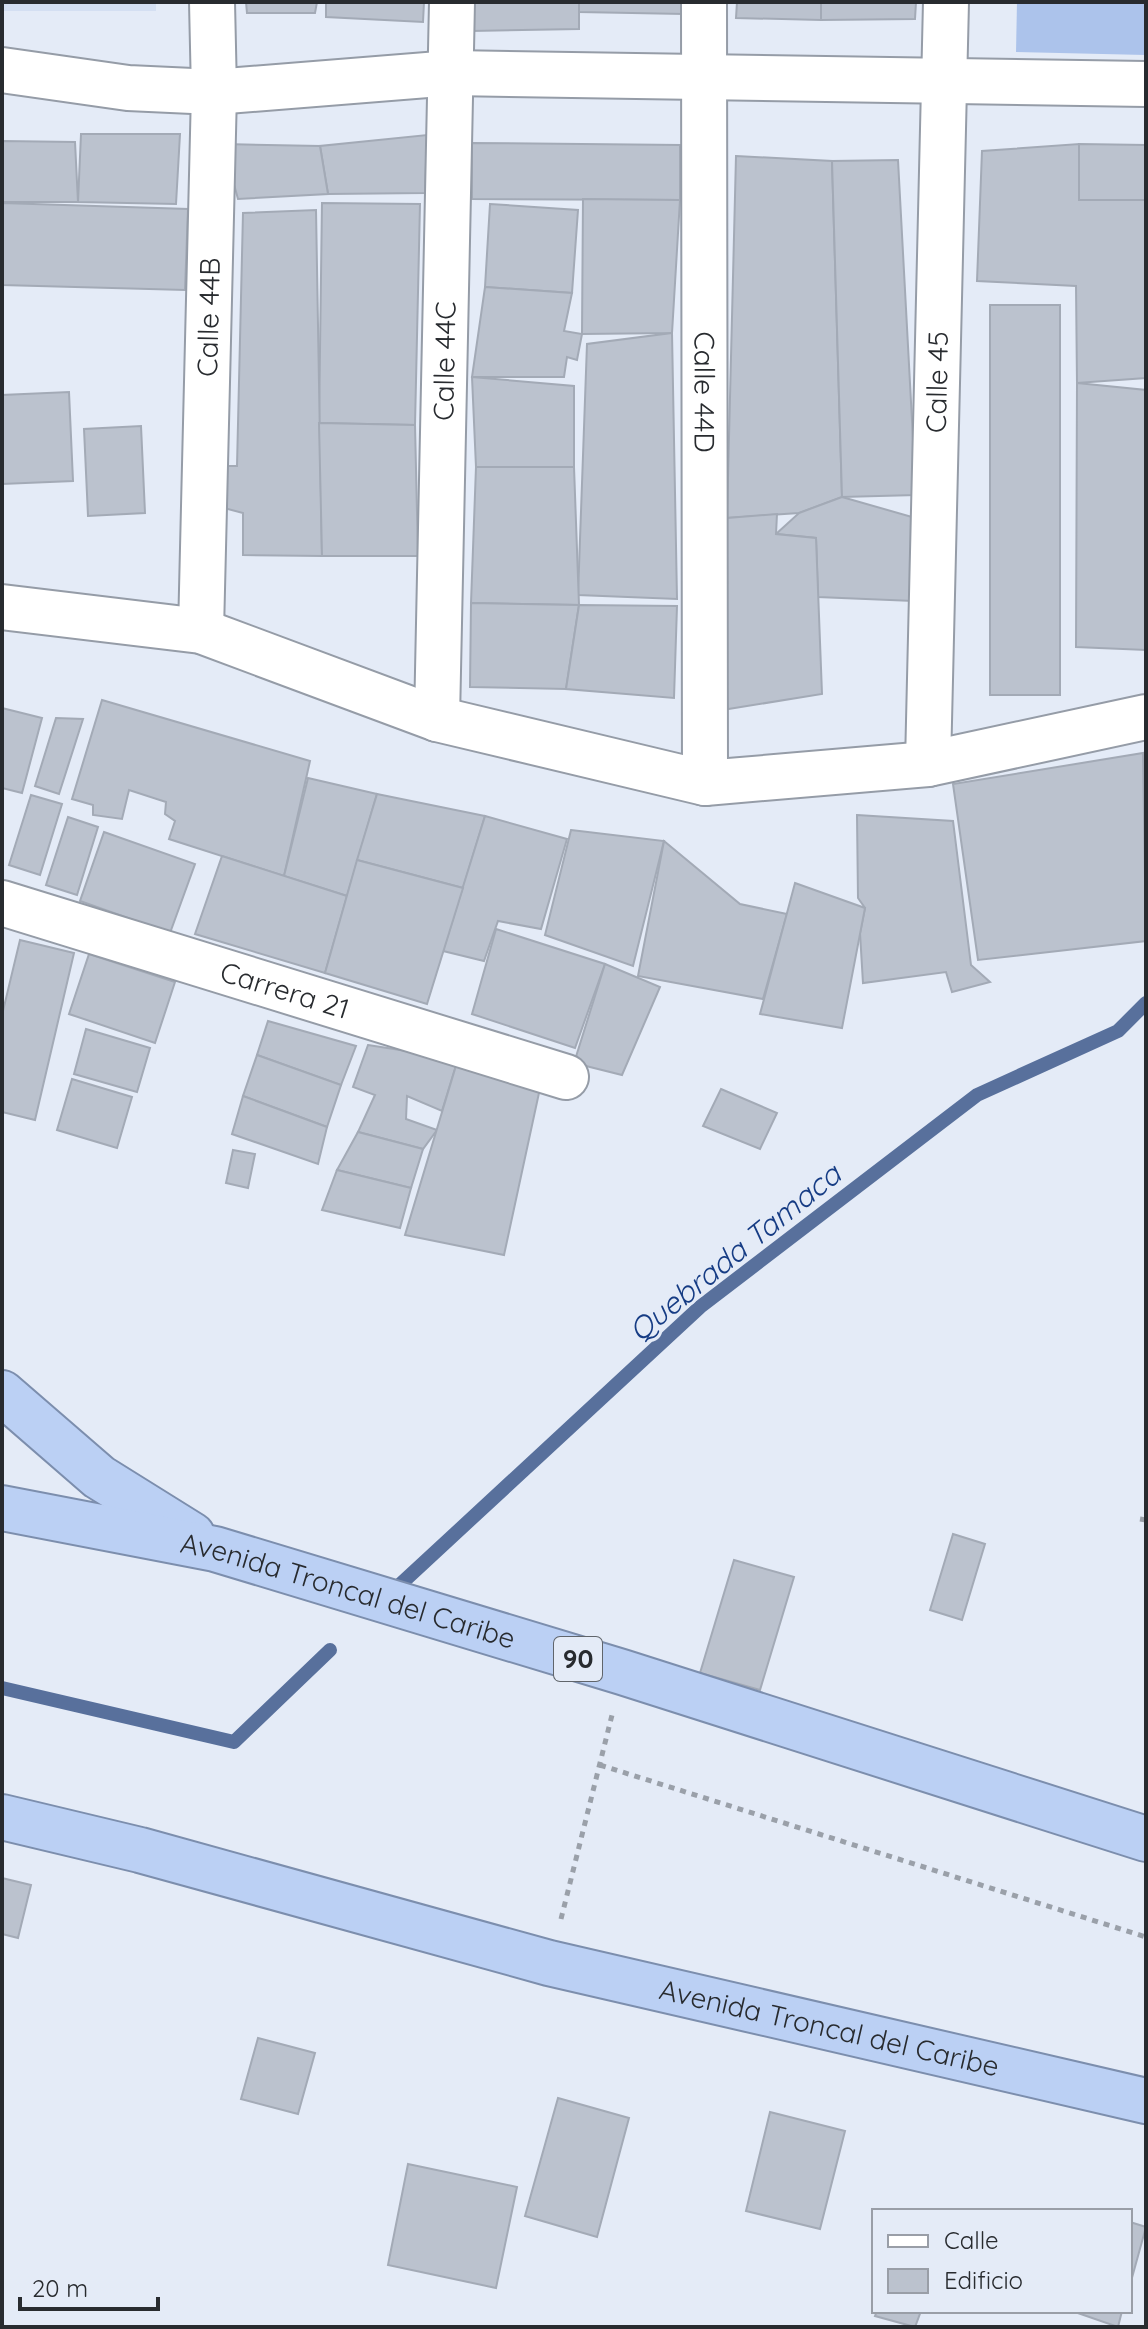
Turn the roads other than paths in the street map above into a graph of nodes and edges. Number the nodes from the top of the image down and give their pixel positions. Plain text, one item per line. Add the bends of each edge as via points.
1 (212, 2) edge
2 (452, 2) edge
3 (704, 2) edge
4 (946, 2) edge
5 (2, 70) edge
6 (452, 73) junction
7 (702, 79) junction
8 (943, 83) junction
9 (1146, 84) edge
10 (214, 92) junction
11 (2, 607) edge
12 (201, 631) junction
13 (1146, 717) edge
14 (437, 719) junction
15 (928, 764) junction
16 (705, 783) junction
17 (2, 903) edge
18 (566, 1077) dead end
19 (2, 1393) edge
20 (2, 1508) edge
21 (215, 1549) junction
22 (2, 1817) edge
23 (1146, 1839) edge
24 (1146, 2101) edge

1 - 10 street, Calle 44B
2 - 6 street, Calle 44C
3 - 7 street, Calle 44D
4 - 8 street, Calle 45
5 - 10 street via 128,88
6 - 7 street
6 - 10 street
6 - 14 street, Calle 44C
7 - 8 street
7 - 16 street, Calle 44D
8 - 9 street
8 - 15 street, Calle 45
10 - 12 street, Calle 44B
11 - 12 street
12 - 14 street
13 - 15 street
14 - 16 street
15 - 16 street
17 - 18 street, Carrera 21
19 - 21 highway via 99,1477
20 - 21 highway, Avenida Troncal del Caribe / 90
21 - 23 highway, Avenida Troncal del Caribe / 90
22 - 24 highway, Avenida Troncal del Caribe via 549,1963

